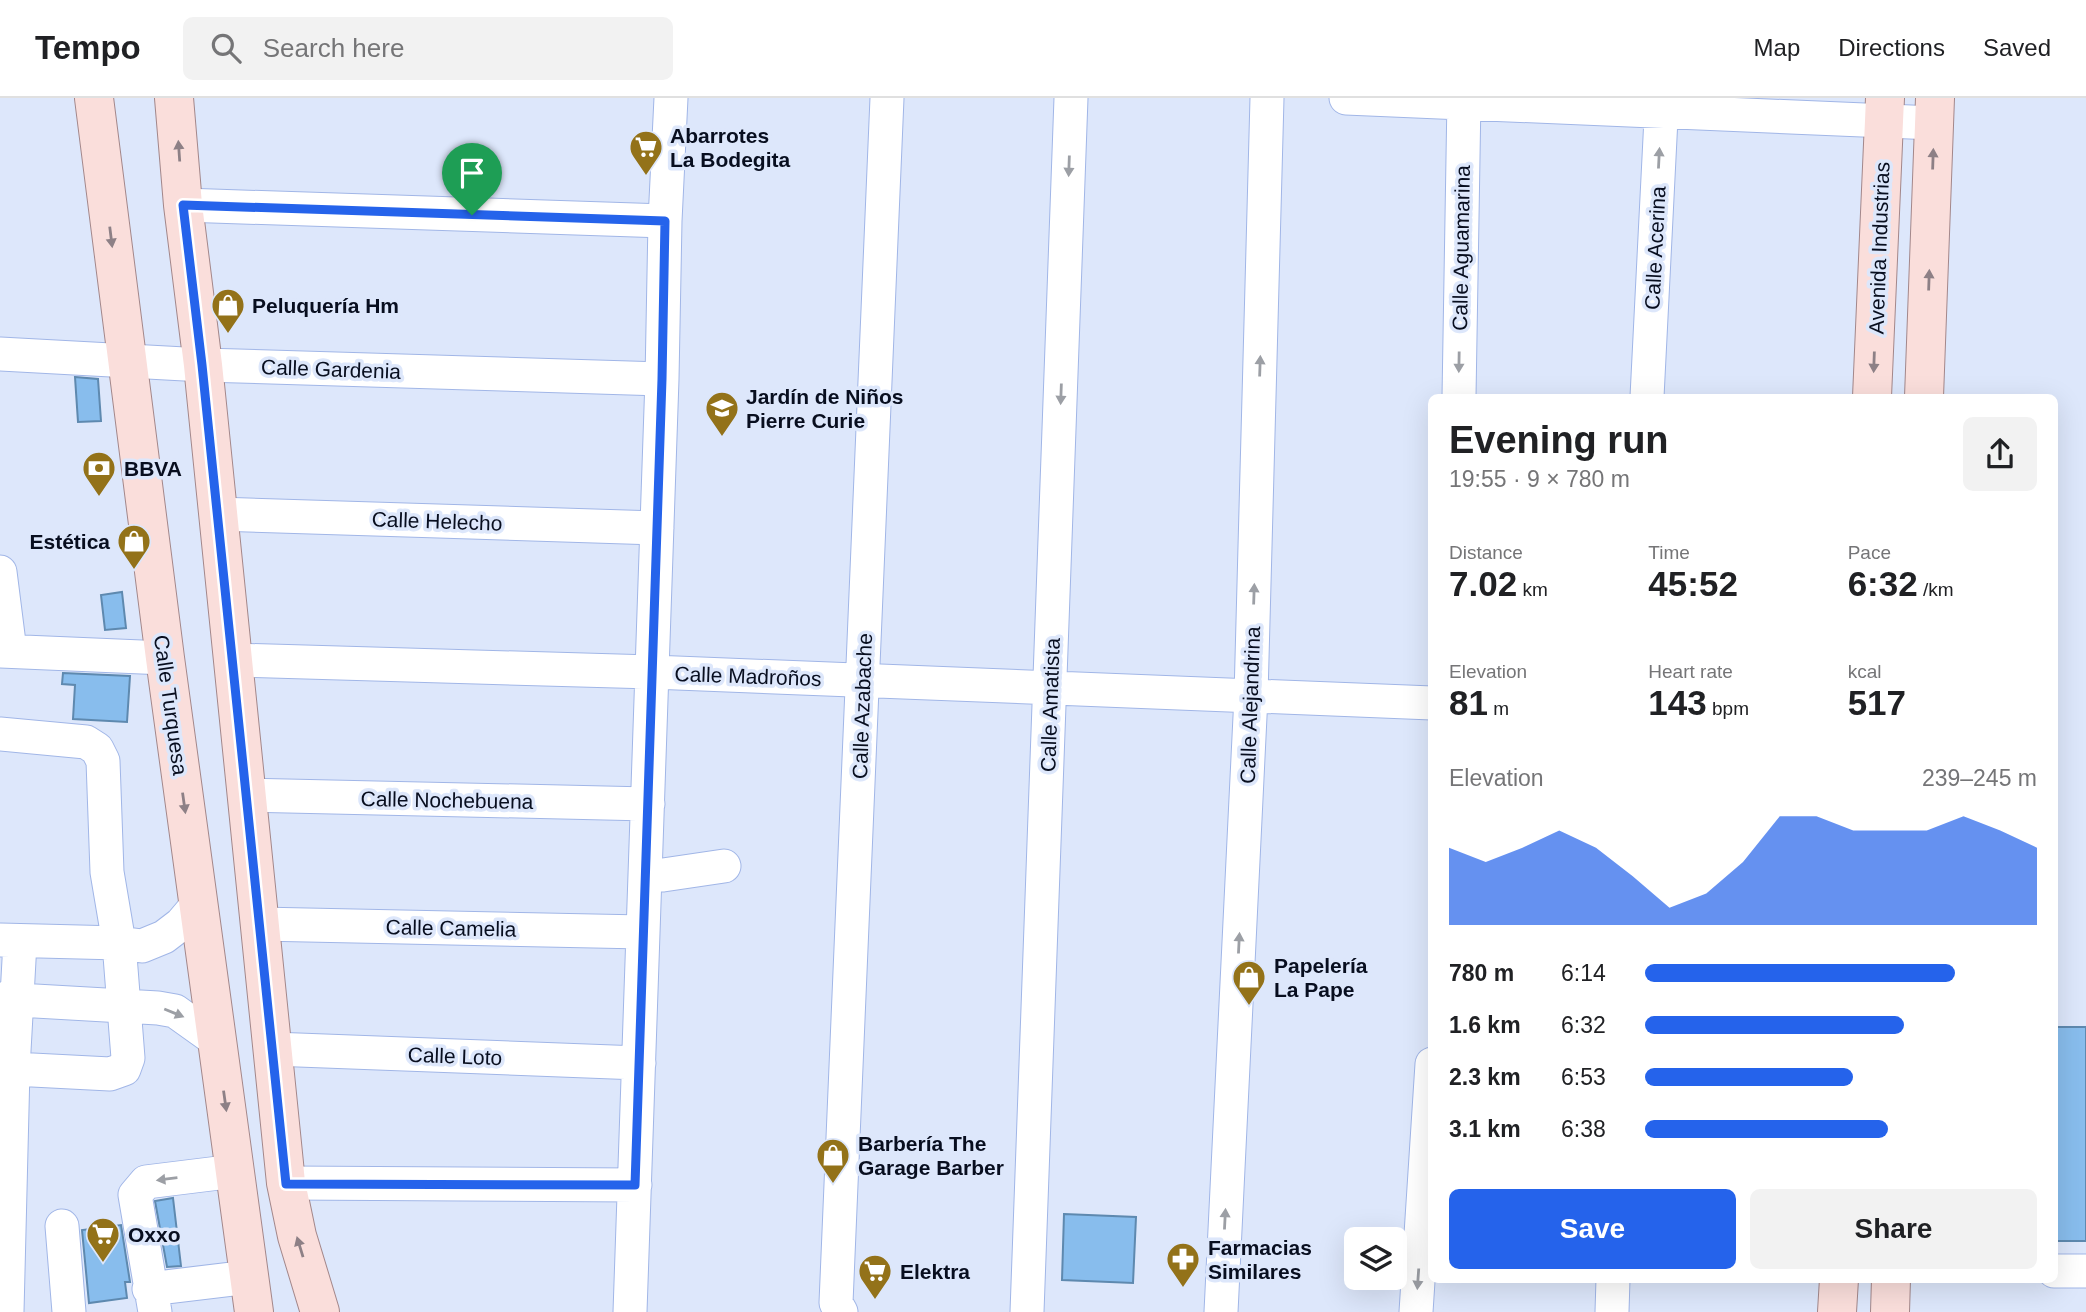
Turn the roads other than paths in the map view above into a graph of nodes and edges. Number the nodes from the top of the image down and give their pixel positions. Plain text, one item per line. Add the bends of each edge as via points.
1 (94, 98) edge
2 (174, 98) edge
3 (671, 98) edge
4 (887, 98) edge
5 (1071, 98) edge
6 (1267, 98) edge
7 (1346, 98) edge
8 (1464, 100) edge
9 (1662, 105) edge
10 (1884, 109) edge
11 (1935, 110) edge
12 (183, 205) junction
13 (665, 221) junction
14 (0, 354) edge
15 (127, 360) junction
16 (202, 365) junction
17 (662, 379) junction
18 (1459, 394) edge
19 (1647, 394) edge
20 (1872, 394) edge
21 (1924, 394) edge
22 (218, 514) junction
23 (657, 528) junction
24 (0, 572) edge
25 (5, 651) edge
26 (164, 658) junction
27 (233, 660) junction
28 (652, 672) junction
29 (863, 680) junction
30 (1050, 688) junction
31 (1251, 696) junction
32 (1428, 703) edge
33 (0, 734) edge
34 (246, 795) junction
35 (648, 804) junction
36 (724, 866) dead end
37 (645, 875) junction
38 (198, 904) junction
39 (259, 924) junction
40 (643, 932) junction
41 (10, 941) edge
42 (119, 943) junction
43 (8, 1000) edge
44 (123, 1007) junction
45 (217, 1041) junction
46 (272, 1049) junction
47 (639, 1063) junction
48 (13, 1069) junction
49 (1428, 1126) edge
50 (235, 1171) junction
51 (286, 1184) junction
52 (635, 1185) junction
53 (62, 1226) dead end
54 (2058, 1271) edge
55 (2086, 1271) edge
56 (1613, 1283) edge
57 (1839, 1283) edge
58 (1891, 1283) edge
59 (252, 1295) edge
60 (152, 1300) edge
61 (7, 1312) edge
62 (69, 1312) edge
63 (320, 1312) edge
64 (630, 1312) edge
65 (841, 1312) edge
66 (1027, 1312) edge
67 (1221, 1312) edge
68 (1416, 1312) edge
69 (1612, 1312) edge
70 (1838, 1312) edge
71 (1890, 1312) edge

1 -> 15 main road, Calle Turquesa
12 -> 2 main road
3 - 13 street
4 - 29 street, Calle Azabache
5 -> 30 street, Calle Amatista
31 -> 6 street, Calle Alejandrina
7 - 8 street
8 - 9 street
8 -> 18 street, Calle Aguamarina
9 - 10 street
19 -> 9 street, Calle Acerina
10 - 11 street
10 -> 20 main road, Avenida Industrias
21 -> 11 main road
12 - 13 street
12 - 16 main road
13 - 17 street
14 - 15 street, Calle Gardenia
15 - 16 street, Calle Gardenia
15 - 26 main road, Calle Turquesa
16 - 17 street, Calle Gardenia
16 - 22 main road
17 - 23 street
22 - 23 street, Calle Helecho
22 - 27 main road
23 - 28 street
24 - 25 street
25 - 26 street
26 -> 38 main road, Calle Turquesa
27 - 28 street, Calle Madroños
27 - 34 main road
28 - 29 street, Calle Madroños
28 - 35 street
29 - 30 street, Calle Madroños
29 - 65 street, Calle Azabache via 836,1303
30 - 31 street, Calle Madroños
30 - 66 street, Calle Amatista
31 - 32 street, Calle Madroños
67 -> 31 street, Calle Alejandrina
33 - 42 street via 72,739 97,749 103,761 107,872
34 - 35 street, Calle Nochebuena
34 - 39 main road
35 - 37 street
36 - 37 street
37 - 40 street
38 - 42 street via 164,937 142,946
38 - 45 main road, Calle Turquesa
39 - 40 street, Calle Camelia
39 - 46 main road
40 - 47 street
41 - 42 street
41 - 43 street
42 - 44 street
43 - 44 street
43 - 48 street
44 -> 45 street via 175,1012
44 - 48 street via 128,1058 124,1069 110,1074
45 -> 50 main road, Calle Turquesa
46 - 47 street, Calle Loto
46 - 51 main road
47 - 52 street
48 - 61 street
49 -> 68 street
50 - 59 main road, Calle Turquesa
50 -> 60 street via 146,1182 138,1190 135,1195
51 - 52 street
63 -> 51 main road
52 - 64 street
53 - 62 street
54 - 55 street
56 - 69 street
57 - 70 main road
58 - 71 main road
59 - 60 street

